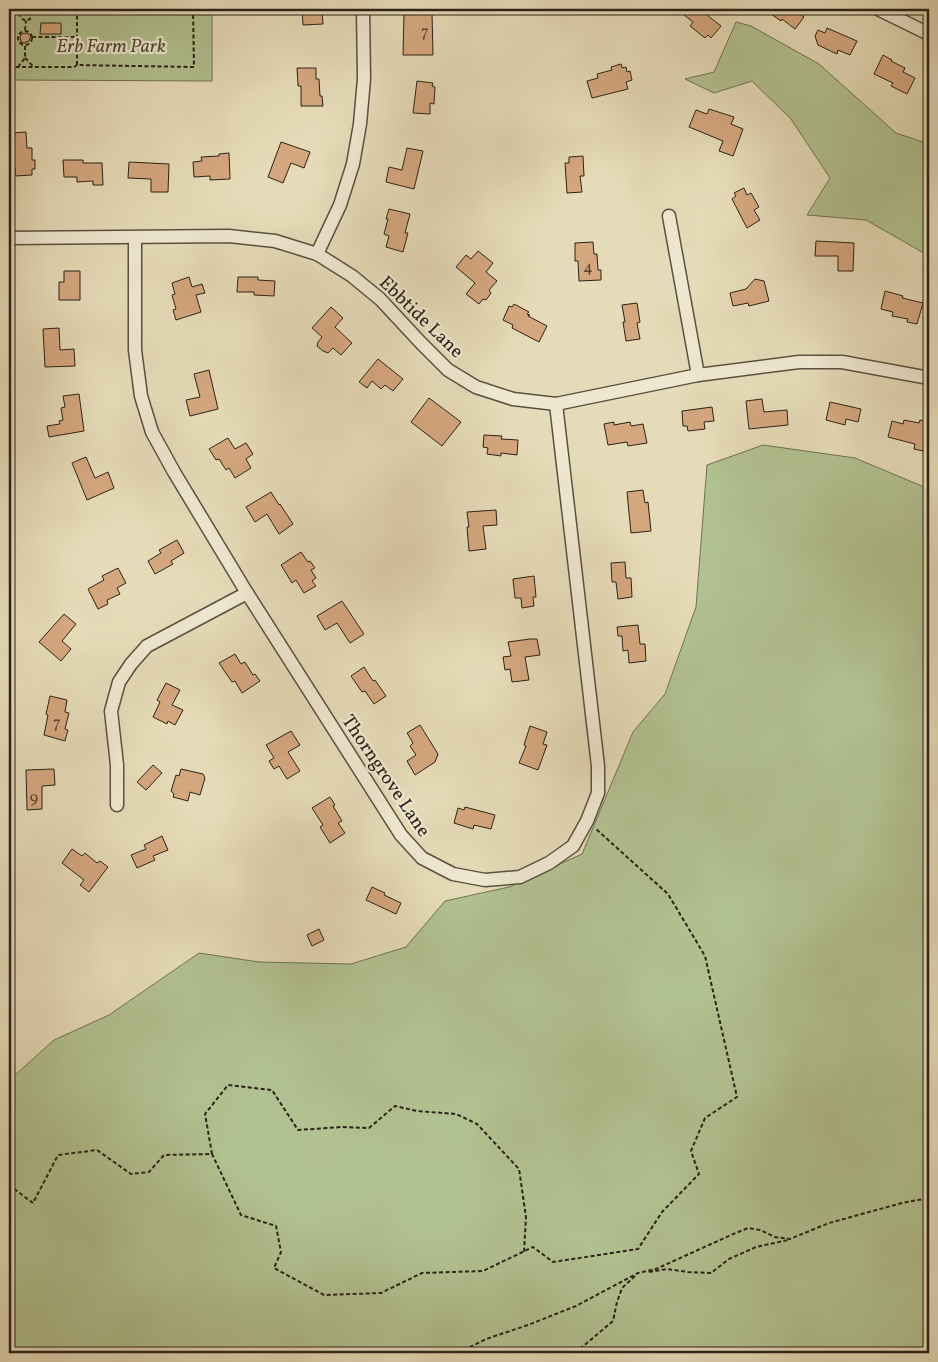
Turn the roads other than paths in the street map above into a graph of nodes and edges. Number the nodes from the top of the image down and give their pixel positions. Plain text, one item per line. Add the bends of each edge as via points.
1 (363, 9) edge
2 (878, 9) edge
3 (929, 34) edge
4 (669, 216) dead end
5 (9, 238) edge
6 (135, 238) junction
7 (317, 254) junction
8 (698, 375) junction
9 (929, 378) edge
10 (556, 404) junction
11 (247, 593) junction
12 (117, 805) dead end

1 - 7 street via 364,79 353,164 340,205
2 - 3 street
4 - 8 street
5 - 6 street, Ebbtide Lane
6 - 7 street, Ebbtide Lane via 229,236 276,241
6 - 11 street, Thorngrove Lane via 136,350 141,396 152,432
7 - 10 street, Ebbtide Lane via 380,299 448,370 476,387 513,399
8 - 9 street, Ebbtide Lane via 799,362 842,362
8 - 10 street, Ebbtide Lane
10 - 11 street, Thorngrove Lane via 598,766 598,793 572,846 549,863 520,877 485,880 452,874 422,858 401,835
11 - 12 street via 147,646 131,664 120,682 111,710 117,765

